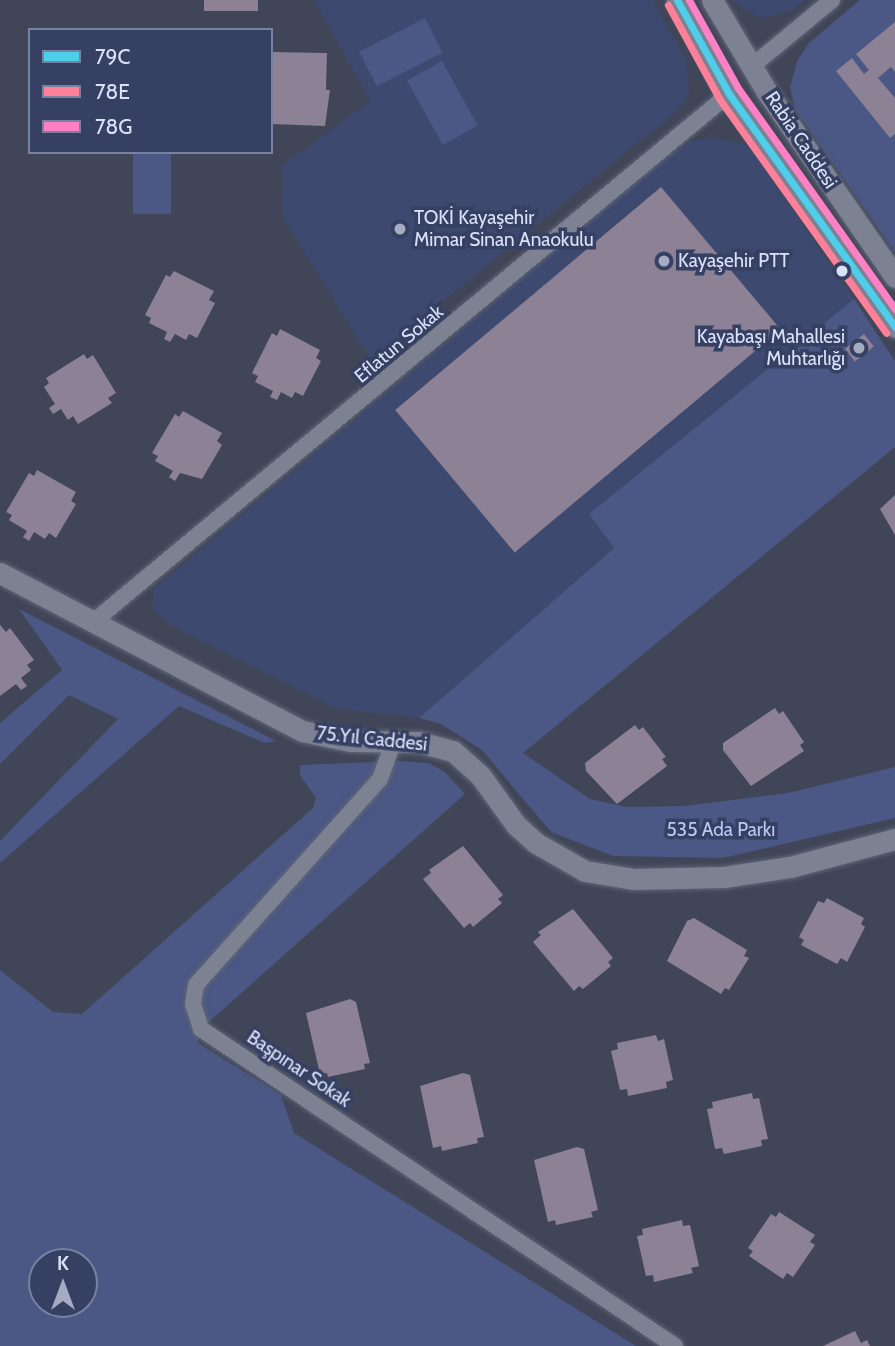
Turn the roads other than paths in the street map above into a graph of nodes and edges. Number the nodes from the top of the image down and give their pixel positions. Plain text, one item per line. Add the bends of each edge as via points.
1 (677, 0) edge
2 (712, 0) edge
3 (832, 0) edge
4 (751, 67) junction
5 (729, 94) junction
6 (895, 277) edge
7 (895, 327) edge
8 (0, 573) edge
9 (93, 622) junction
10 (394, 740) junction
11 (895, 839) edge
12 (676, 1346) edge

1 - 5 street, Rabia Caddesi
2 - 4 street, Rabia Caddesi
3 - 4 street
4 - 6 street, Rabia Caddesi
5 - 7 street, Rabia Caddesi
5 - 9 street, Eflatun Sokak
8 - 9 street, 75.Yıl Caddesi
9 - 10 street, 75.Yıl Caddesi via 302,731 350,741
10 - 11 street, 75.Yıl Caddesi via 429,744 461,756 536,842 570,864 603,876 661,880 758,874
10 - 12 street, Başpınar Sokak via 380,779 197,985 193,1004 201,1029

